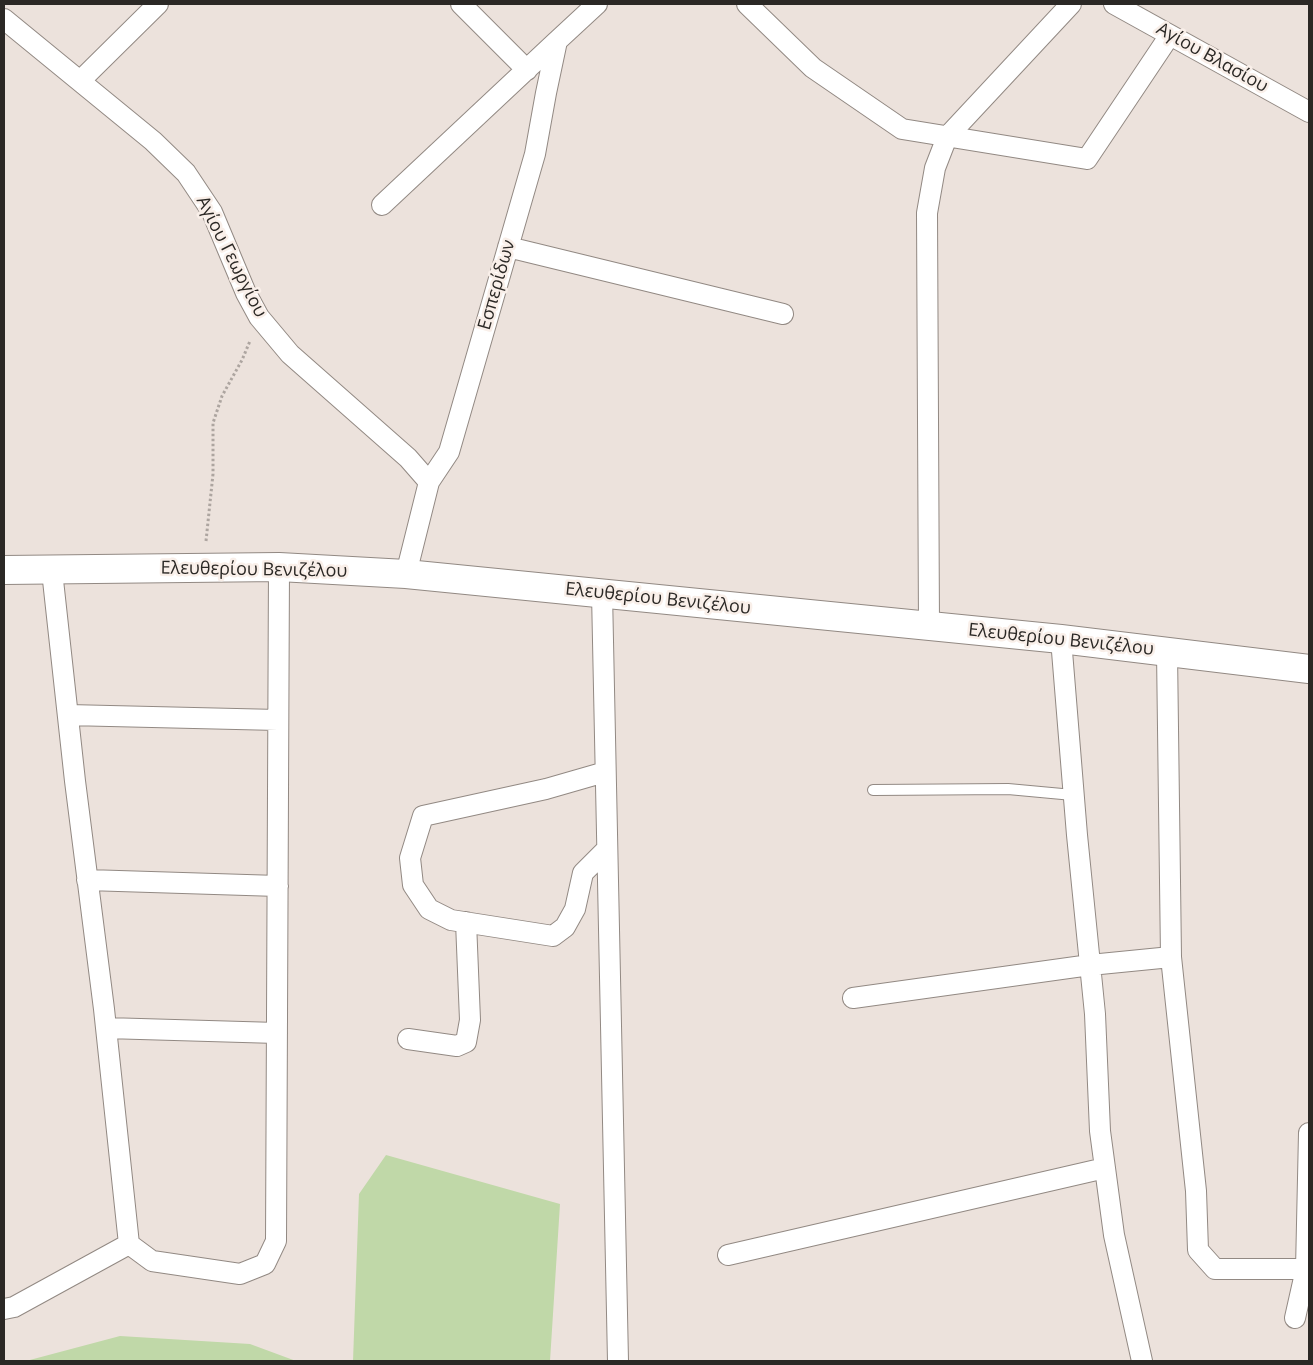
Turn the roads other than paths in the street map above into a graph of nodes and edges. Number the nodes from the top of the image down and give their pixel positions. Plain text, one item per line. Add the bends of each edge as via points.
1 (158, 4) edge
2 (461, 4) edge
3 (596, 4) edge
4 (747, 4) edge
5 (1071, 4) edge
6 (1114, 4) edge
7 (4, 19) edge
8 (1170, 34) junction
9 (557, 41) junction
10 (527, 70) junction
11 (80, 81) junction
12 (1309, 112) edge
13 (947, 137) junction
14 (382, 205) dead end
15 (508, 247) junction
16 (783, 314) dead end
17 (430, 482) junction
18 (279, 567) junction
19 (4, 570) edge
20 (52, 571) junction
21 (406, 574) junction
22 (602, 593) junction
23 (929, 626) junction
24 (1062, 639) junction
25 (1167, 652) junction
26 (1309, 669) edge
27 (68, 715) junction
28 (278, 720) junction
29 (606, 772) junction
30 (873, 790) dead end
31 (1073, 795) junction
32 (607, 849) junction
33 (88, 880) junction
34 (278, 886) junction
35 (466, 922) junction
36 (1171, 957) junction
37 (1090, 965) junction
38 (853, 998) dead end
39 (106, 1028) junction
40 (277, 1033) junction
41 (408, 1038) dead end
42 (1309, 1133) edge
43 (1105, 1168) junction
44 (129, 1244) junction
45 (728, 1255) dead end
46 (1306, 1269) junction
47 (4, 1309) edge
48 (1295, 1318) dead end
49 (618, 1361) edge
50 (1142, 1361) edge

1 - 11 street
2 - 10 street
3 - 9 street
4 - 13 street via 813,68 902,129
5 - 13 street
6 - 8 street, Αγίου Βλασίου
7 - 11 street, Αγίου Γεωργίου
8 - 12 street, Αγίου Βλασίου
8 - 13 street via 1087,159
9 - 10 street
9 - 15 street, Εσπερίδων via 535,154
10 - 14 street
11 - 17 street, Αγίου Γεωργίου via 153,141 186,173 212,212 259,317 290,354 408,458
13 - 23 street via 935,168 927,213
15 - 16 street
15 - 17 street, Εσπερίδων via 448,452
17 - 21 street, Εσπερίδων
18 - 20 street, Ελευθερίου Βενιζέλου
18 - 21 street, Ελευθερίου Βενιζέλου
18 - 28 street
19 - 20 street, Ελευθερίου Βενιζέλου
20 - 27 street
21 - 22 street, Ελευθερίου Βενιζέλου
22 - 23 street, Ελευθερίου Βενιζέλου
22 - 29 street
23 - 24 street, Ελευθερίου Βενιζέλου
24 - 25 street, Ελευθερίου Βενιζέλου
24 - 31 street
25 - 26 street, Ελευθερίου Βενιζέλου
25 - 36 street
27 - 28 street
27 - 33 street
28 - 34 street
29 - 32 street
29 - 35 street via 546,789 423,816 410,858 413,885 429,908 451,920
30 - 31 lane via 1008,789
31 - 37 street
32 - 35 street via 584,873 574,909 565,927 553,936
32 - 49 street
33 - 34 street
33 - 39 street
34 - 40 street
35 - 41 street via 470,1020 466,1042 457,1046
36 - 37 street
36 - 46 street via 1196,1191 1198,1250 1215,1269
37 - 38 street
37 - 43 street
39 - 40 street
39 - 44 street
40 - 44 street via 276,1241 265,1264 240,1274 152,1261
42 - 46 street
43 - 45 street
43 - 50 street via 1114,1235
44 - 47 street via 14,1307
46 - 48 street

